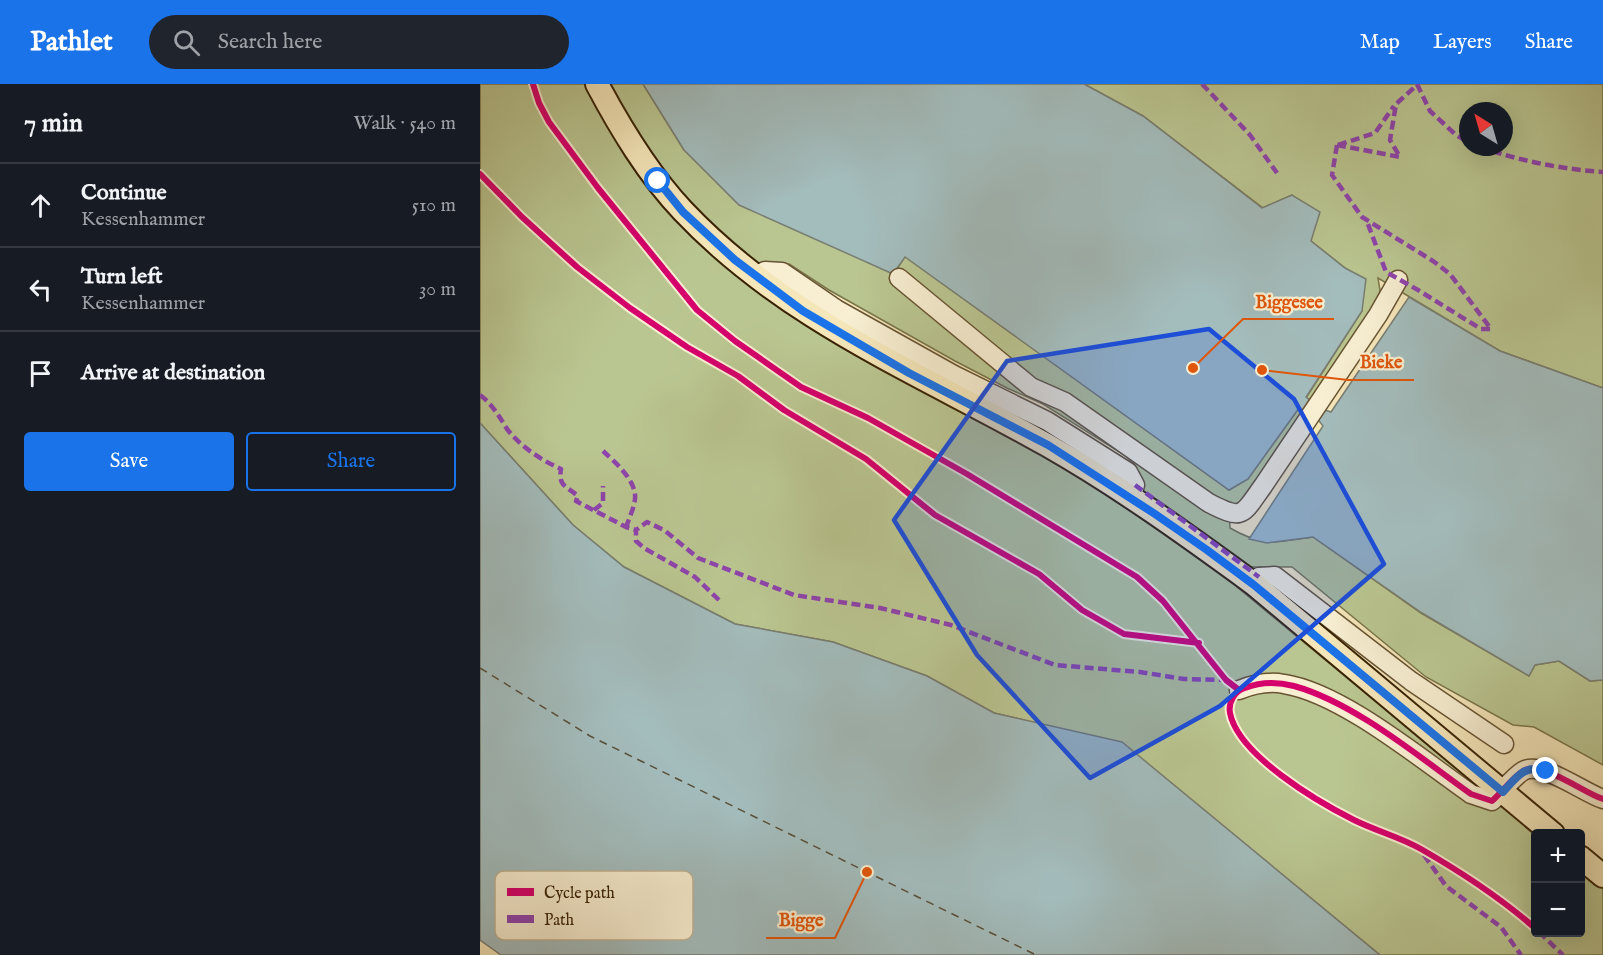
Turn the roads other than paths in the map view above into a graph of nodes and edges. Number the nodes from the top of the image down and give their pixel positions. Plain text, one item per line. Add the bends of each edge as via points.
1 (597, 84) edge
2 (757, 276) junction
3 (899, 278) dead end
4 (1398, 280) dead end
5 (1031, 387) junction
6 (1021, 408) junction
7 (1131, 498) junction
8 (1254, 585) junction
9 (1411, 681) junction
10 (1239, 690) dead end
11 (1396, 702) junction
12 (1504, 744) dead end
13 (1503, 792) junction
14 (1603, 798) edge
15 (1546, 829) edge
16 (1585, 860) edge
17 (1603, 876) edge

1 - 2 main road via 632,146 683,212
2 - 6 street via 765,271 782,272 836,309
2 - 7 main road via 803,311 909,373 1048,445
3 - 5 street
4 - 5 street via 1244,512 1230,514 1209,504 1065,402
5 - 6 street
6 - 7 street via 1128,472 1135,486
7 - 8 main road
8 - 9 street via 1259,577 1275,576
8 - 11 main road
9 - 11 street
9 - 12 street
10 - 13 street via 1260,683 1307,690 1369,722 1471,794 1492,801
11 - 13 main road
13 - 14 street via 1524,771 1535,768
13 - 15 main road
16 - 17 main road

